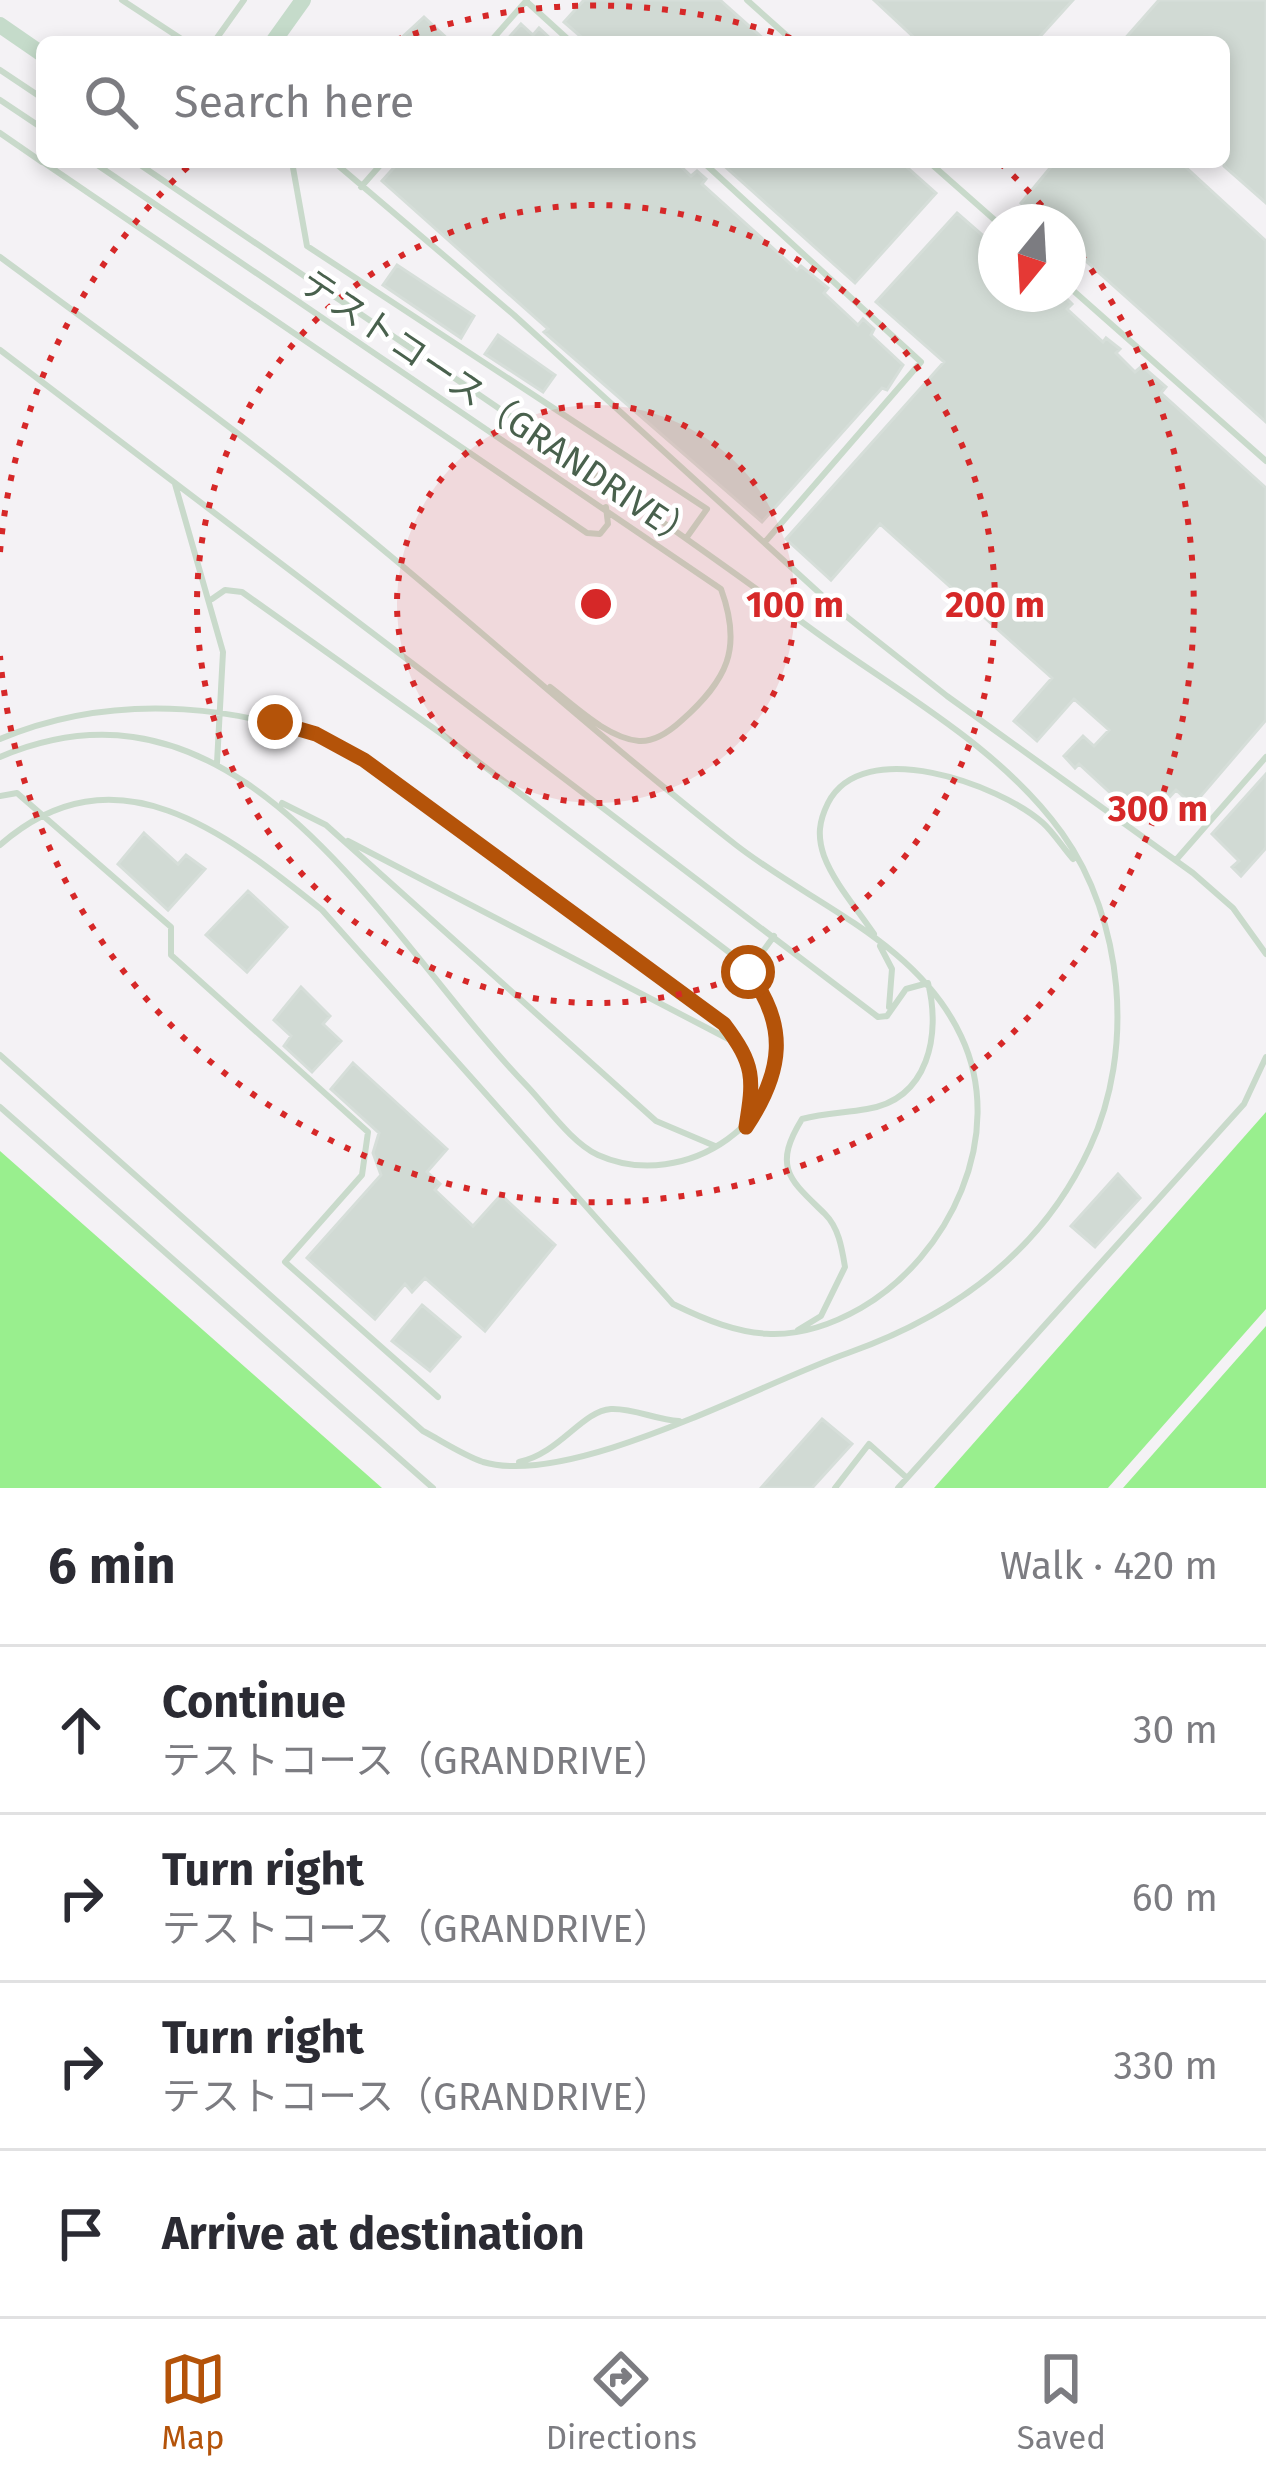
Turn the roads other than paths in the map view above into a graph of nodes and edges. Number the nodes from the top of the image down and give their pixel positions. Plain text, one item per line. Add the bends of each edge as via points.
1 (122, 0) edge
2 (244, 0) edge
3 (303, 0) edge
4 (747, 0) edge
5 (526, 1) edge
6 (0, 25) edge
7 (176, 36) edge
8 (218, 36) edge
9 (277, 36) edge
10 (495, 36) edge
11 (564, 36) edge
12 (787, 36) edge
13 (36, 50) edge
14 (0, 70) edge
15 (36, 94) edge
16 (0, 100) edge
17 (36, 124) edge
18 (0, 133) edge
19 (36, 158) edge
20 (51, 168) edge
21 (102, 168) edge
22 (145, 168) edge
23 (293, 168) edge
24 (340, 168) edge
25 (378, 168) edge
26 (710, 168) edge
27 (936, 168) edge
28 (361, 187) junction
29 (978, 205) edge
30 (0, 257) edge
31 (1086, 302) edge
32 (0, 350) edge
33 (1266, 461) edge
34 (174, 480) junction
35 (606, 507) junction
36 (687, 537) junction
37 (765, 542) junction
38 (212, 599) junction
39 (486, 640) junction
40 (221, 714) junction
41 (0, 739) edge
42 (1266, 757) edge
43 (0, 758) edge
44 (218, 763) junction
45 (0, 796) edge
46 (269, 796) junction
47 (43, 815) junction
48 (340, 837) junction
49 (0, 845) edge
50 (1176, 860) junction
51 (1080, 869) junction
52 (775, 936) junction
53 (877, 939) junction
54 (1266, 954) edge
55 (748, 972) junction
56 (928, 983) junction
57 (887, 1016) junction
58 (739, 1045) junction
59 (0, 1054) edge
60 (1266, 1057) edge
61 (0, 1107) edge
62 (746, 1127) junction
63 (718, 1147) junction
64 (788, 1336) junction
65 (438, 1397) dead end
66 (683, 1421) junction
67 (505, 1464) junction
68 (907, 1478) junction
69 (433, 1488) edge
70 (835, 1488) edge
71 (898, 1488) edge

1 - 7 lane
2 - 8 lane
3 - 9 street
4 - 12 lane
5 - 10 lane
5 - 11 lane
6 - 13 street
14 - 15 lane
16 - 17 lane
18 - 19 lane
20 - 35 lane via 586,533 608,524
21 - 35 lane
22 - 36 lane, テストコース（GRANDRIVE）
23 - 36 lane via 307,246 707,509
24 - 28 lane
25 - 28 lane
26 - 37 lane via 921,362
27 - 29 lane
28 - 37 lane
30 - 39 lane via 278,465
31 - 33 lane
32 - 34 lane
34 - 38 lane
34 - 52 lane
35 - 39 lane via 721,589 733,621 713,693 667,734 641,742 609,731
36 - 51 lane, テストコース（GRANDRIVE） via 981,748 1062,833
37 - 50 lane via 946,696
38 - 40 lane via 223,652
38 - 55 lane via 242,592 691,921
39 - 53 lane via 741,848
40 - 41 lane via 94,710
40 - 44 lane
40 - 58 lane via 316,734 364,760 724,1024
42 - 50 lane
43 - 44 lane via 85,734 145,739
44 - 46 lane
45 - 47 lane via 17,793
46 - 48 lane
46 - 63 lane via 306,827 504,1062 592,1152 654,1167
47 - 49 lane
47 - 64 lane via 125,796 179,813 256,857 322,910 674,1304 724,1329
47 - 65 lane via 171,928 171,955 368,1132 362,1175 285,1262
48 - 58 lane
48 - 63 lane via 656,1120
50 - 54 lane via 1233,908
51 - 53 lane via 1042,823 1006,800 953,777 863,771 835,790 818,822 824,856
51 - 66 lane, テストコース（GRANDRIVE） via 1101,910 1117,989 1116,1051 1098,1130 1075,1180 994,1278 949,1307
52 - 55 lane
52 - 57 lane via 878,1017
53 - 56 lane
53 - 57 lane via 892,969
55 - 62 lane via 778,1024 762,1103
56 - 57 lane via 906,989
56 - 64 lane via 962,1037 974,1076 976,1122 959,1201 915,1269 886,1293
56 - 64 lane via 932,1052 918,1076 871,1109 802,1119 789,1140 793,1183 828,1216 845,1267 821,1316
58 - 62 lane via 753,1084
59 - 67 lane, テストコース（GRANDRIVE） via 423,1431 486,1463
60 - 68 lane via 1244,1105
61 - 69 lane
62 - 63 lane
66 - 67 lane, テストコース（GRANDRIVE） via 543,1466
66 - 67 lane via 608,1409 553,1450
68 - 70 lane via 869,1444
68 - 71 lane

